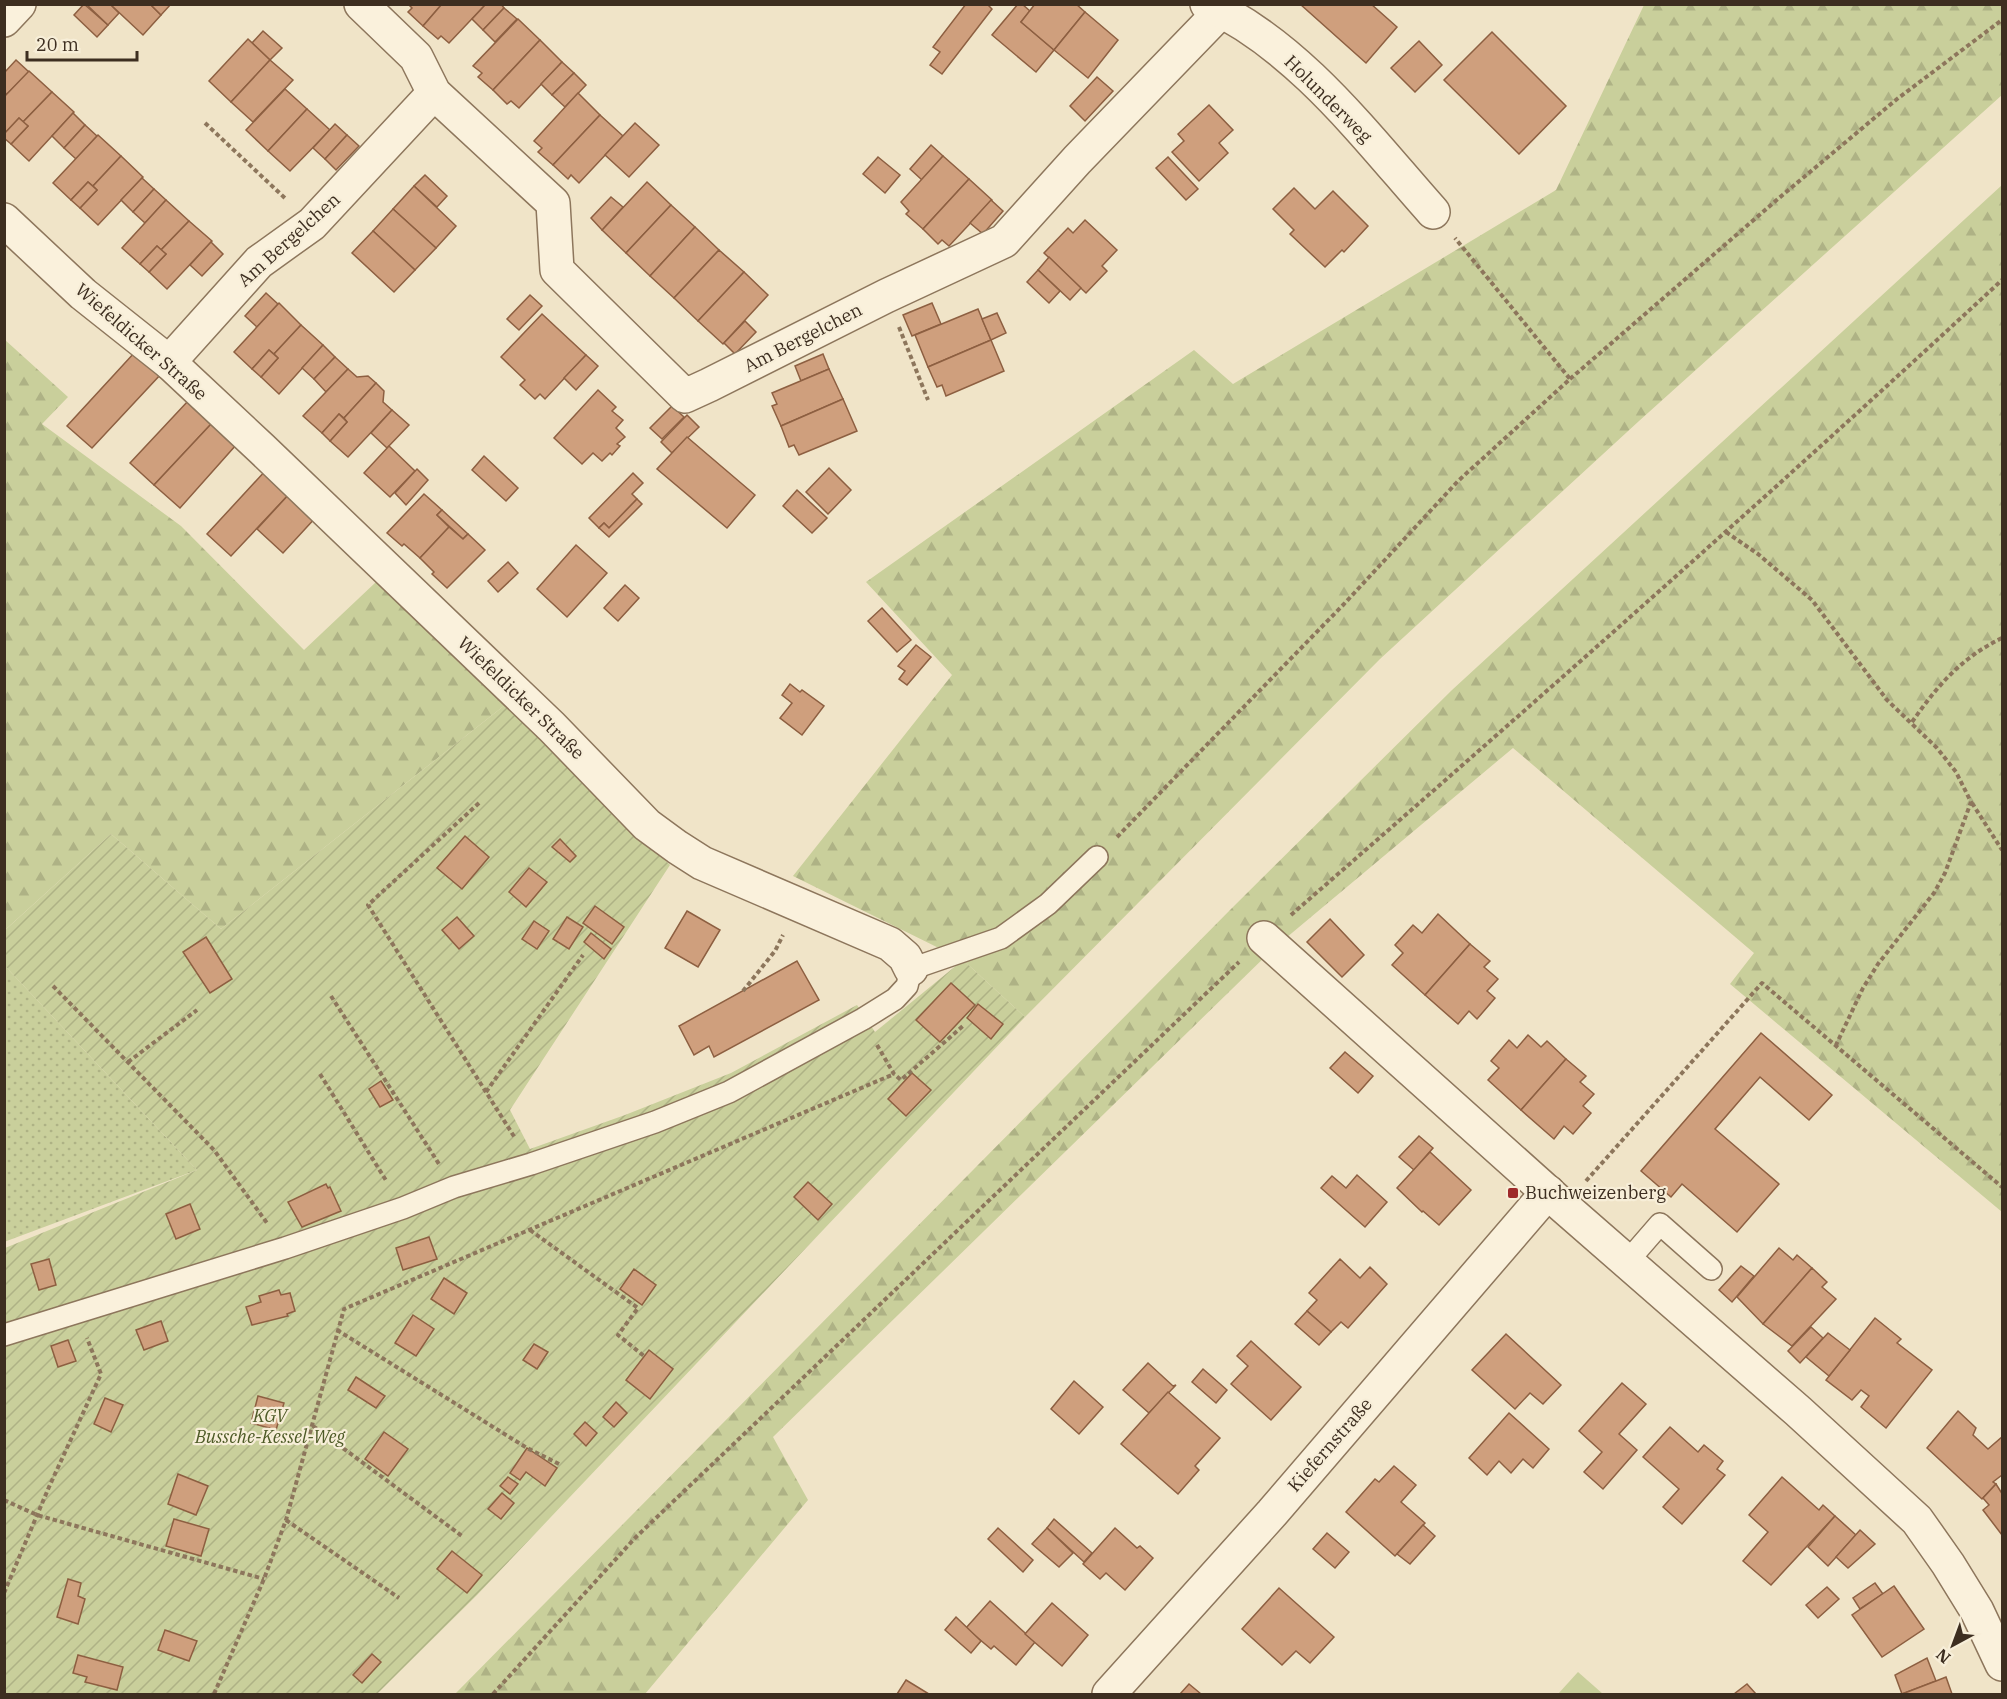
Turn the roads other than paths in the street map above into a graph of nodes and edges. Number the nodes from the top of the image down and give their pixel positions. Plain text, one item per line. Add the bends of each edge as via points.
1 (19, 4) edge
2 (361, 4) edge
3 (1214, 8) edge
4 (4, 20) edge
5 (434, 93) junction
6 (1433, 212) road end
7 (4, 220) edge
8 (170, 363) junction
9 (1097, 857) road end
10 (1264, 938) road end
11 (912, 969) junction
12 (1556, 1199) junction
13 (1627, 1262) junction
14 (1711, 1269) dead end
15 (4, 1335) edge
16 (2002, 1664) edge
17 (1109, 1695) edge

1 - 4 street
2 - 5 street, Am Bergelchen via 416,57
3 - 5 street, Am Bergelchen via 1004,241 685,396 557,270 553,203
3 - 6 street, Holunderweg via 1265,38 1332,99
5 - 8 street, Am Bergelchen via 312,224 260,262
7 - 8 street, Wiefeldicker Straße via 83,294
8 - 11 street, Wiefeldicker Straße via 552,727 647,825 702,863 890,944
9 - 11 lane via 1048,904 1001,938
10 - 12 street
11 - 15 lane via 907,986 895,999 863,1020 729,1092 656,1122 454,1187 285,1248
12 - 13 street
12 - 17 street, Kiefernstraße
13 - 14 lane via 1660,1224
13 - 16 street via 1917,1520 1977,1611

